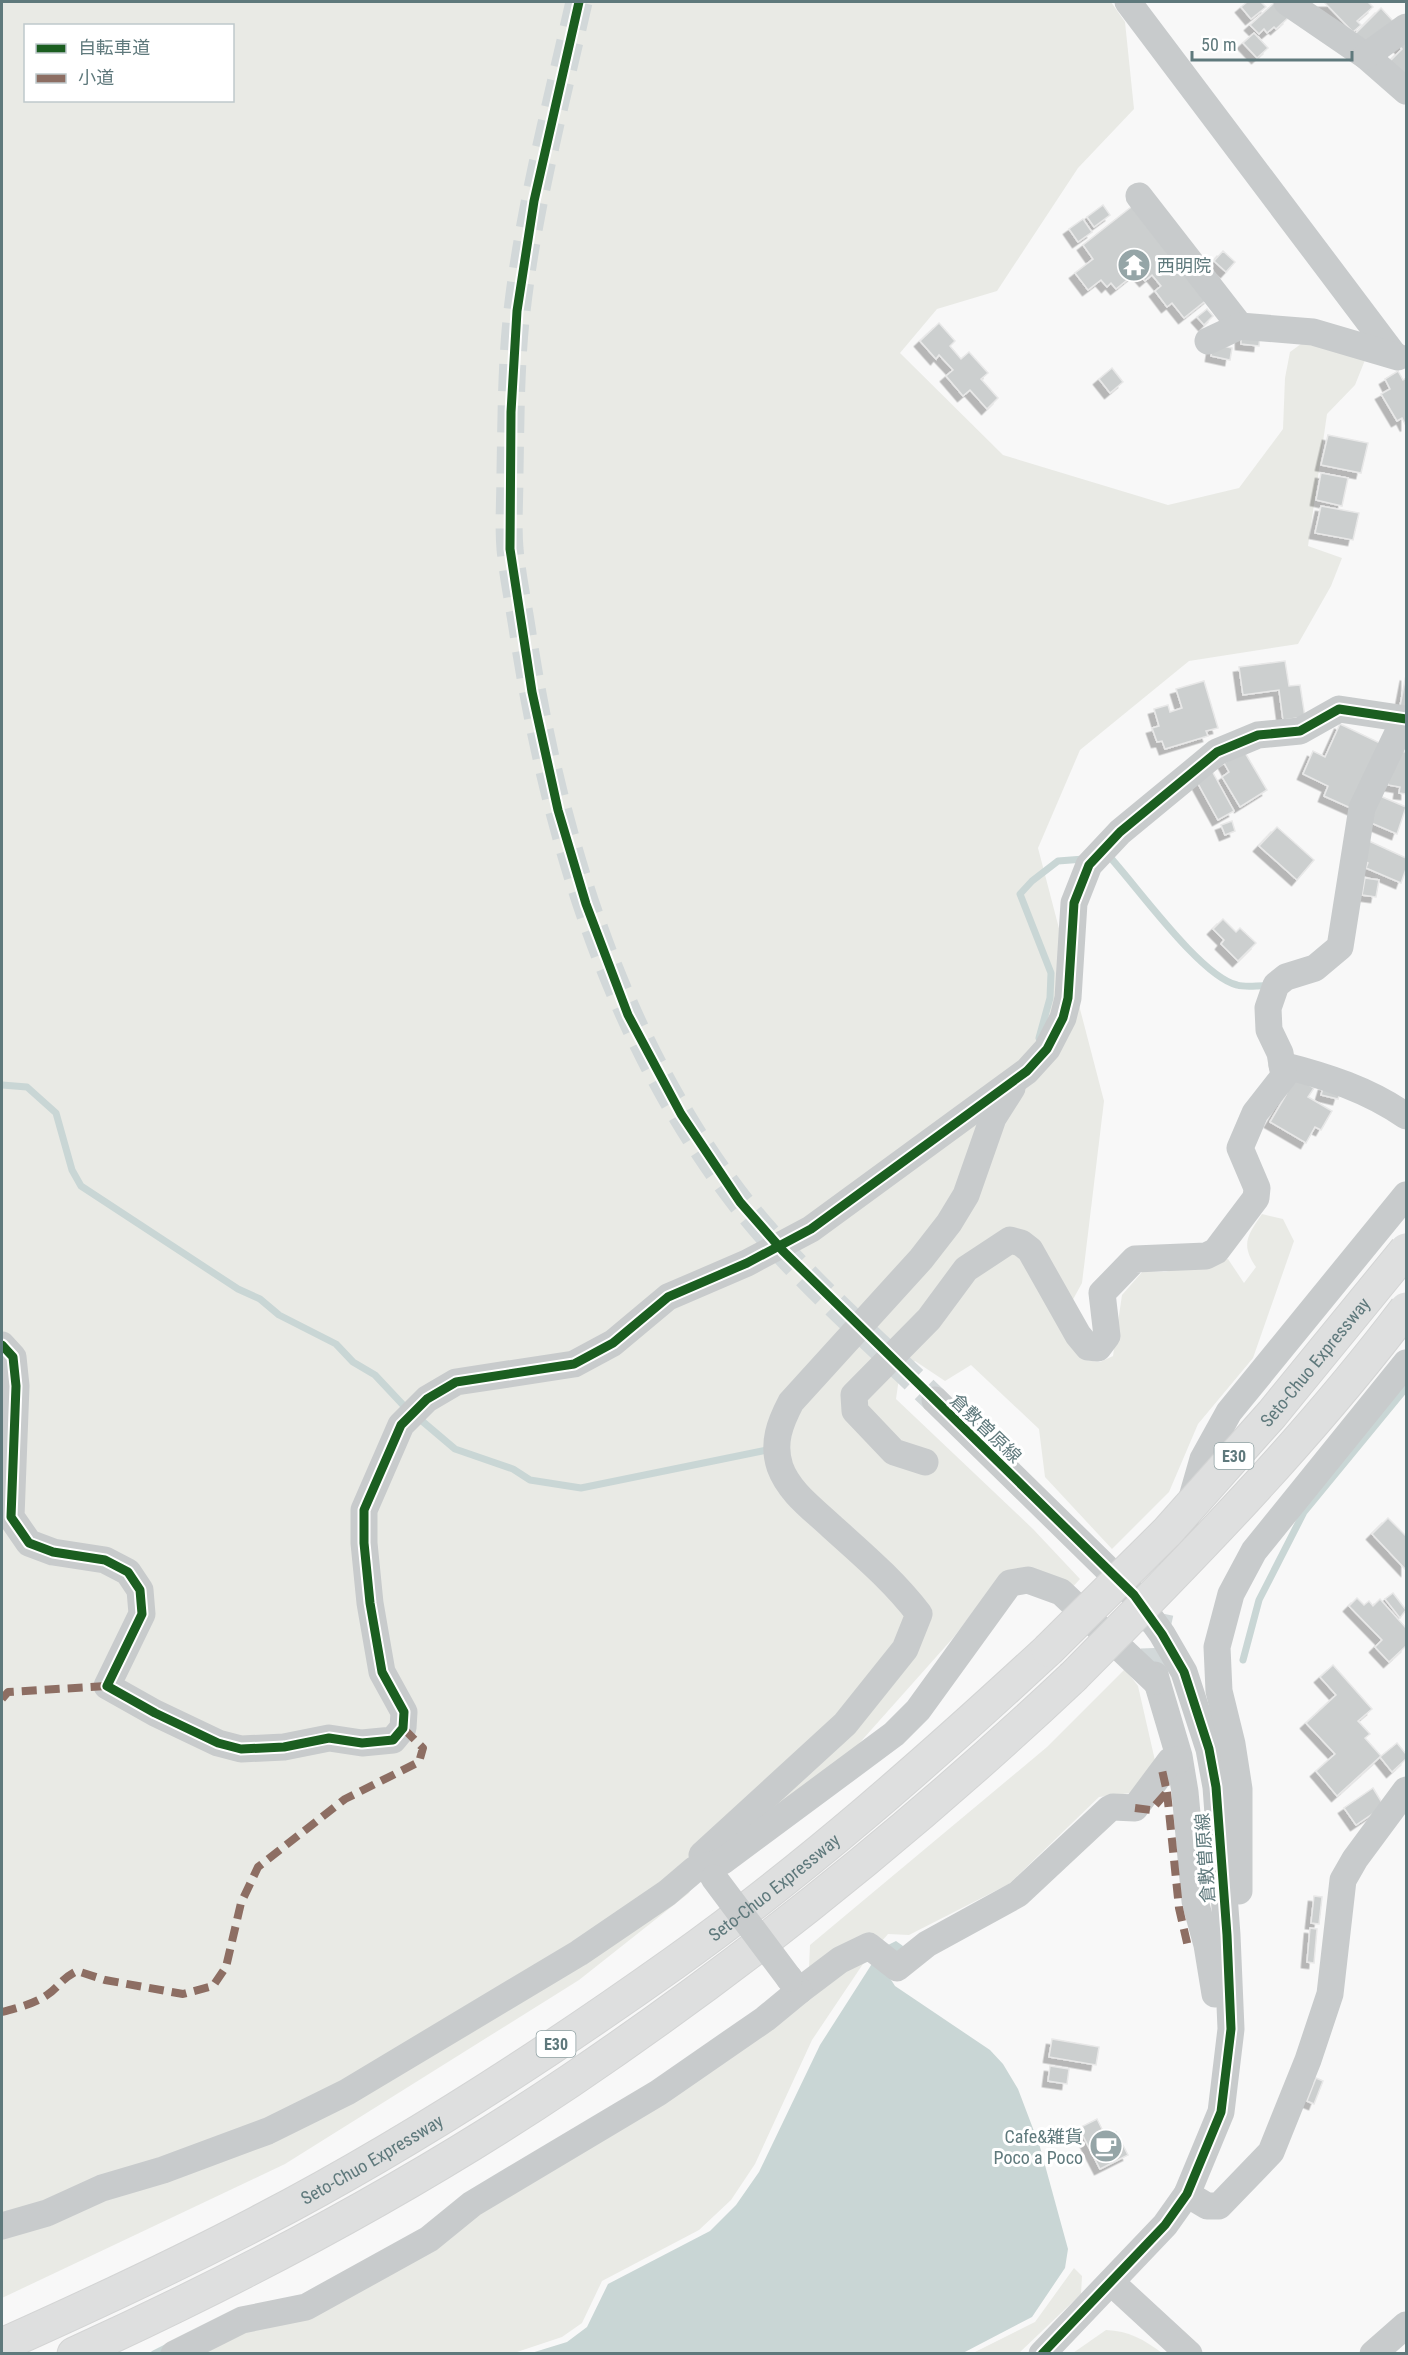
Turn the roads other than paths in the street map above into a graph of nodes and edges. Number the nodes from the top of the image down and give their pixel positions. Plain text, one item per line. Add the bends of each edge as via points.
1 (1128, 2) edge
2 (1287, 2) edge
3 (1407, 27) edge
4 (1366, 56) junction
5 (1407, 91) edge
6 (1139, 196) dead end
7 (1240, 326) junction
8 (1209, 341) dead end
9 (1400, 358) edge
10 (1405, 719) edge
11 (1282, 1065) junction
12 (1016, 1078) junction
13 (1407, 1116) edge
14 (1407, 1195) edge
15 (1407, 1250) edge
16 (1407, 1310) edge
17 (2, 1345) edge
18 (1407, 1363) edge
19 (935, 1401) tunnel mouth
20 (925, 1462) dead end
21 (1161, 1606) tunnel mouth
22 (1179, 1760) junction
23 (1407, 1790) edge
24 (710, 1872) junction
25 (1227, 1935) junction
26 (794, 1984) junction
27 (1226, 2070) junction
28 (1187, 2194) junction
29 (2, 2226) edge
30 (1112, 2283) junction
31 (1407, 2325) edge
32 (2, 2344) edge
33 (74, 2354) edge
34 (174, 2354) edge
35 (1042, 2354) edge
36 (1189, 2354) edge
37 (1373, 2354) edge

1 - 9 street
2 - 4 street
3 - 4 street
4 - 5 street
6 - 7 street
7 - 8 street
7 - 9 street via 1313,332
10 - 11 street via 1362,808 1340,946 1315,968 1286,977 1276,985 1268,1008 1269,1030
10 - 12 street via 1339,709 1300,731 1258,735 1216,752 1120,832 1089,865 1074,903 1068,998 1063,1018 1047,1050
11 - 13 street via 1326,1076
11 - 20 street via 1284,1076 1255,1113 1240,1148 1257,1188 1256,1198 1216,1251 1206,1256 1135,1260 1102,1293 1107,1336 1098,1348 1088,1347 1078,1335 1030,1250 1021,1243 1010,1240 966,1269 929,1318 854,1395 855,1411 894,1452
12 - 17 street via 811,1229 747,1263 668,1297 613,1343 574,1364 456,1382 427,1399 401,1425 364,1510 370,1603 382,1672 404,1712 403,1728 393,1740 362,1743 329,1738 284,1747 240,1749 218,1743 106,1686 142,1614 140,1590 128,1572 105,1560 53,1552 29,1543 11,1517 16,1386 14,1357
12 - 24 street via 993,1118 966,1195 949,1223 791,1402 779,1426 776,1447 780,1468 792,1490 902,1592 919,1614 909,1641 845,1724 702,1856
14 - 21 street via 1229,1412 1203,1459
15 - 32 highway, Seto-Chuo Expressway / E30, bridge via 1280,1405 1183,1514 1048,1650 800,1866 676,1962 548,2050 399,2142 262,2220 127,2288
16 - 33 highway, Seto-Chuo Expressway / E30, bridge via 1299,1439 1194,1555 1073,1677 943,1795 824,1894 569,2082 420,2175 145,2321
18 - 25 street via 1254,1551 1241,1572 1223,1620 1217,1647 1218,1691 1232,1744 1241,1827 1239,1893
19 - 25 street, 倉敷曽原線 via 1134,1595 1178,1663 1209,1749 1216,1787
22 - 24 street via 1155,1678 1061,1592 1028,1581 1010,1583 918,1710 894,1734
22 - 26 street via 1170,1761 1135,1808 1109,1809 1018,1894 927,1944 897,1968 869,1946
22 - 27 street via 1195,1901 1207,1945
23 - 28 street via 1343,1880 1330,1994 1271,2152 1219,2206 1207,2206
24 - 26 street, bridge
24 - 29 street via 694,1870 579,1953 347,2092 268,2131
25 - 27 street, 倉敷曽原線 via 1231,2029
26 - 34 street via 765,2019 658,2093 472,2204 429,2239 306,2307 242,2320
27 - 28 street, 倉敷曽原線 via 1221,2112
28 - 30 street, 倉敷曽原線 via 1165,2225
30 - 35 street, 倉敷曽原線
30 - 36 street
31 - 37 street

